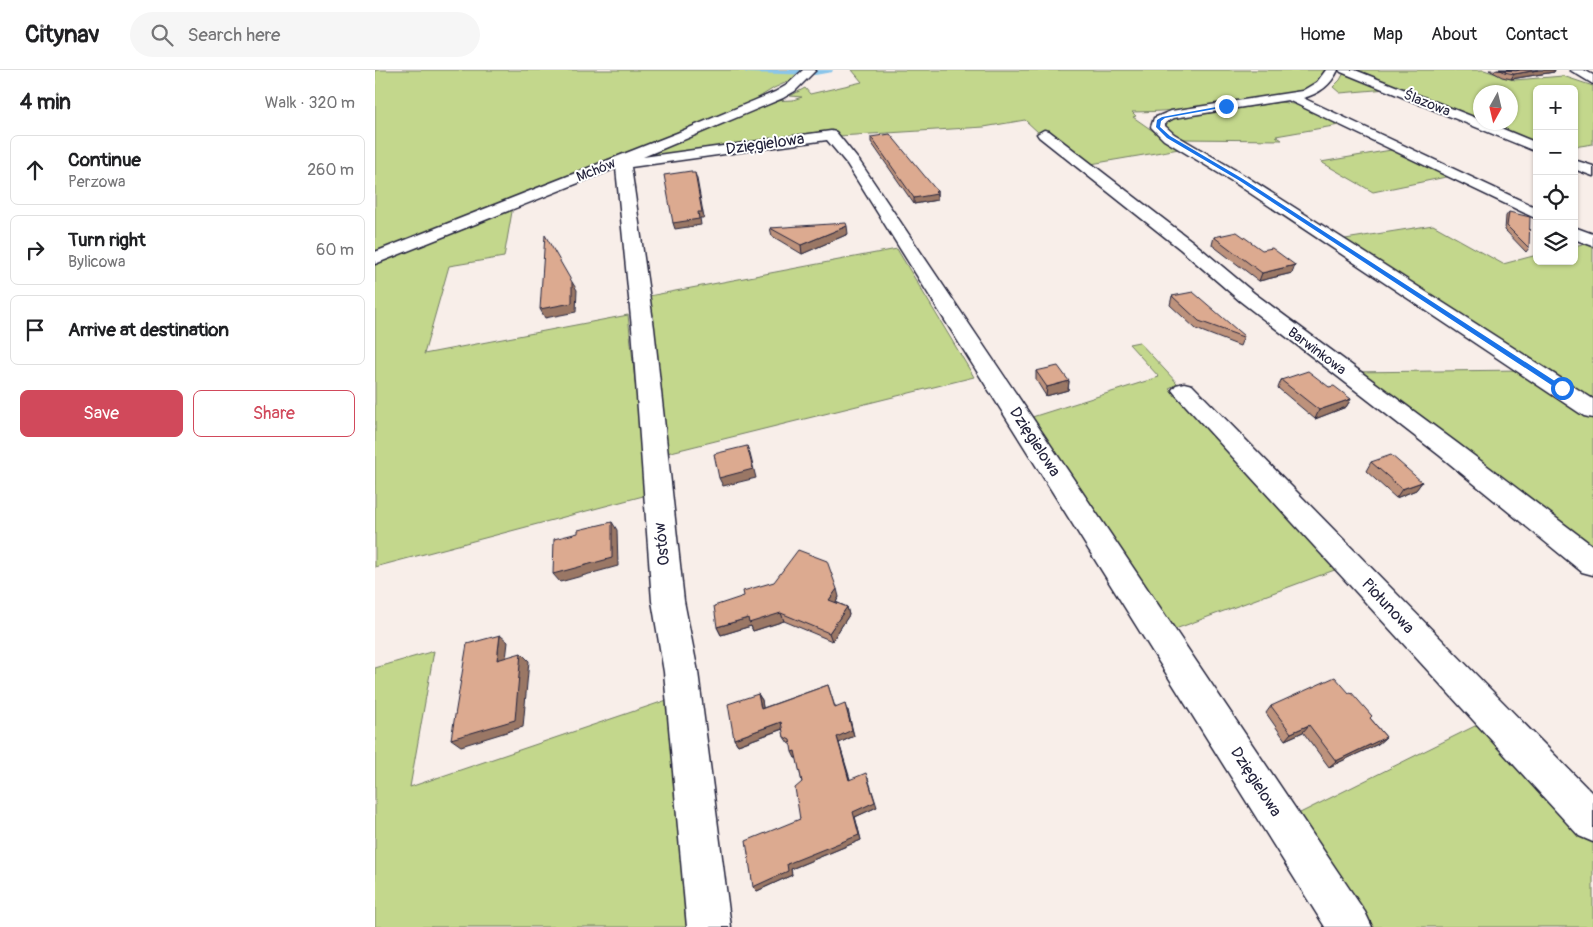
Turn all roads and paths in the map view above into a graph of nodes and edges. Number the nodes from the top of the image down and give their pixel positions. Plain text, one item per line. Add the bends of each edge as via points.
1 (1332, 70) edge
2 (1345, 70) edge
3 (1519, 70) edge
4 (1576, 70) edge
5 (1504, 71) edge
6 (807, 73) edge
7 (1593, 80) edge
8 (1291, 97) junction
9 (1044, 134) dead end
10 (1533, 146) edge
11 (622, 161) junction
12 (1578, 165) edge
13 (1593, 171) edge
14 (1533, 212) edge
15 (1578, 234) edge
16 (1593, 240) edge
17 (375, 258) edge
18 (1184, 390) dead end
19 (1593, 410) edge
20 (1593, 563) edge
21 (1593, 822) edge
22 (709, 927) edge
23 (1350, 927) edge

1 - 8 street via 1317,88
2 - 10 street, Ślazowa
3 - 5 street
4 - 7 street
6 - 11 street, Mchów via 779,95
8 - 14 street
8 - 19 street via 1171,116 1159,120 1158,127
9 - 20 street, Barwinkowa via 1186,245 1247,298
11 - 17 street, Mchów
11 - 22 street, Ostów via 643,328 668,601 681,672
11 - 23 street, Dzięgielowa via 831,136 858,171
12 - 13 street
15 - 16 street
18 - 21 street, Piołunowa

